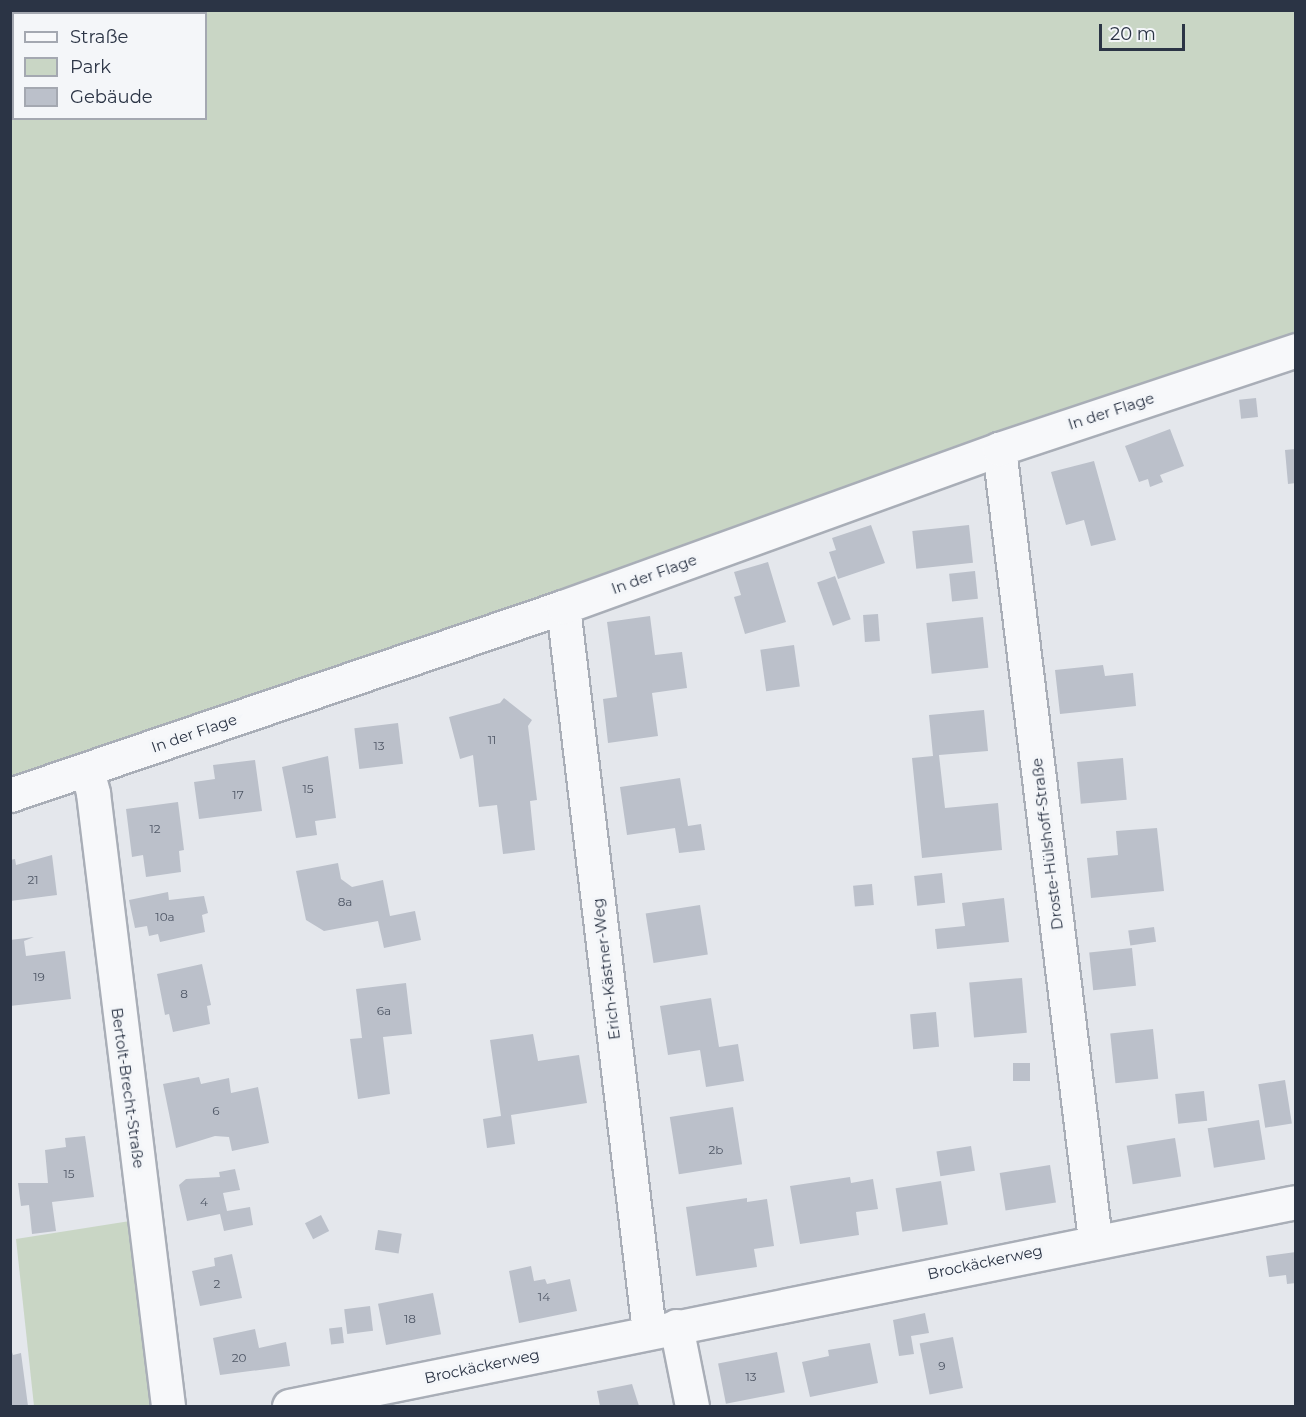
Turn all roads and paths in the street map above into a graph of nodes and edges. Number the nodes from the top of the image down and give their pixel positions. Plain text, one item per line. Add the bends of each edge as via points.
1 (1296, 350) edge
2 (999, 449) junction
3 (563, 607) junction
4 (87, 770) junction
5 (10, 795) edge
6 (1296, 1202) edge
7 (1095, 1240) junction
8 (662, 1328) junction
9 (168, 1407) edge
10 (289, 1407) edge
11 (692, 1407) edge

1 - 2 street, In der Flage
2 - 3 street, In der Flage
2 - 7 street, Droste-Hülshoff-Straße
3 - 4 street, In der Flage
3 - 8 street, Erich-Kästner-Weg
4 - 5 street, In der Flage
4 - 9 street, Bertolt-Brecht-Straße via 93,793
6 - 7 street, Brockäckerweg
7 - 8 street, Brockäckerweg
8 - 10 street, Brockäckerweg
8 - 11 street

